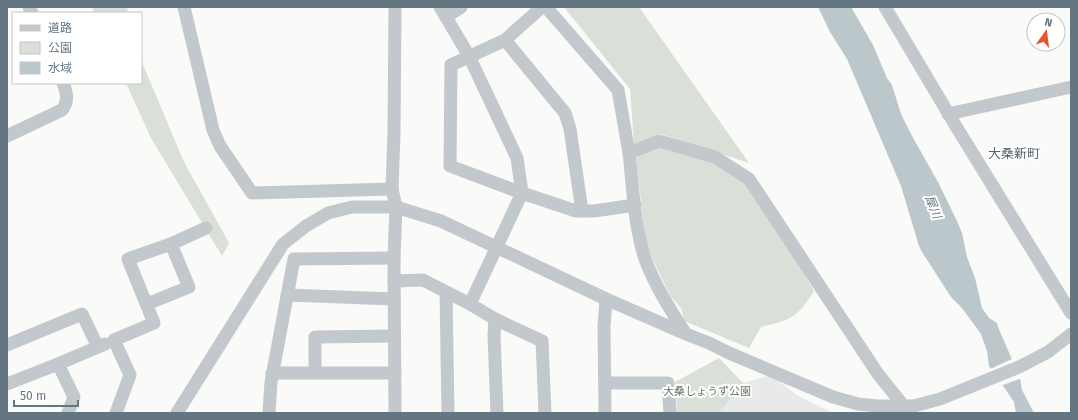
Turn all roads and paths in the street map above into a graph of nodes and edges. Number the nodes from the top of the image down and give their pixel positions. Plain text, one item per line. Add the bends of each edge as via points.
1 (184, 7) edge
2 (394, 7) edge
3 (461, 7) edge
4 (542, 7) edge
5 (546, 7) edge
6 (885, 7) edge
7 (443, 12) edge
8 (505, 40) junction
9 (469, 56) junction
10 (62, 84) edge
11 (1071, 87) edge
12 (948, 114) junction
13 (7, 136) edge
14 (629, 153) junction
15 (392, 189) junction
16 (522, 193) junction
17 (635, 205) junction
18 (396, 207) junction
19 (582, 211) junction
20 (206, 228) dead end
21 (171, 244) junction
22 (497, 248) junction
23 (394, 258) junction
24 (394, 281) junction
25 (446, 292) junction
26 (287, 295) junction
27 (394, 299) junction
28 (606, 299) junction
29 (146, 304) junction
30 (470, 304) junction
31 (1071, 313) edge
32 (495, 319) junction
33 (686, 334) junction
34 (1071, 334) edge
35 (394, 336) junction
36 (114, 340) junction
37 (7, 345) edge
38 (98, 347) junction
39 (58, 364) junction
40 (272, 373) junction
41 (316, 373) junction
42 (395, 373) junction
43 (605, 383) junction
44 (7, 384) edge
45 (909, 408) edge
46 (880, 409) edge
47 (68, 413) edge
48 (116, 413) edge
49 (177, 413) edge
50 (269, 413) edge
51 (395, 413) edge
52 (448, 413) edge
53 (497, 413) edge
54 (545, 413) edge
55 (605, 413) edge
56 (670, 413) edge

1 - 15 street via 213,130 220,146 252,194
2 - 15 street
3 - 7 street
4 - 8 street
5 - 14 street via 618,90
6 - 12 street
7 - 9 street
8 - 9 street
8 - 19 street via 565,113 570,129
9 - 16 street via 517,158
9 - 16 street via 451,65 450,166
10 - 13 street via 66,91 66,104 62,110
11 - 12 street
12 - 31 street
14 - 17 street
14 - 45 street via 659,141 715,157 749,179 874,367
15 - 18 street
16 - 19 street
16 - 22 street
17 - 19 street
17 - 33 street via 646,260 663,298
18 - 22 street via 441,221
18 - 23 street
18 - 49 street via 352,207 328,213 283,244
20 - 21 street
21 - 29 street via 189,287
21 - 29 street via 128,259
22 - 28 street
22 - 30 street
23 - 24 street
23 - 26 street via 294,259
24 - 25 street via 423,280
24 - 27 street
25 - 30 street
25 - 52 street
26 - 27 street
26 - 40 street
27 - 35 street
28 - 33 street
28 - 43 street
29 - 36 street via 154,323
30 - 32 street
32 - 53 street
32 - 54 street via 542,341
33 - 46 street via 833,397
34 - 45 street via 1048,352 1000,376
35 - 41 street via 315,337
35 - 42 street
36 - 38 street
36 - 48 street via 130,375
37 - 38 street via 82,314
38 - 39 street
39 - 44 street
39 - 47 street via 74,397
40 - 41 street
40 - 50 street
41 - 42 street
42 - 51 street
43 - 55 street
43 - 56 street via 668,383
45 - 46 street

